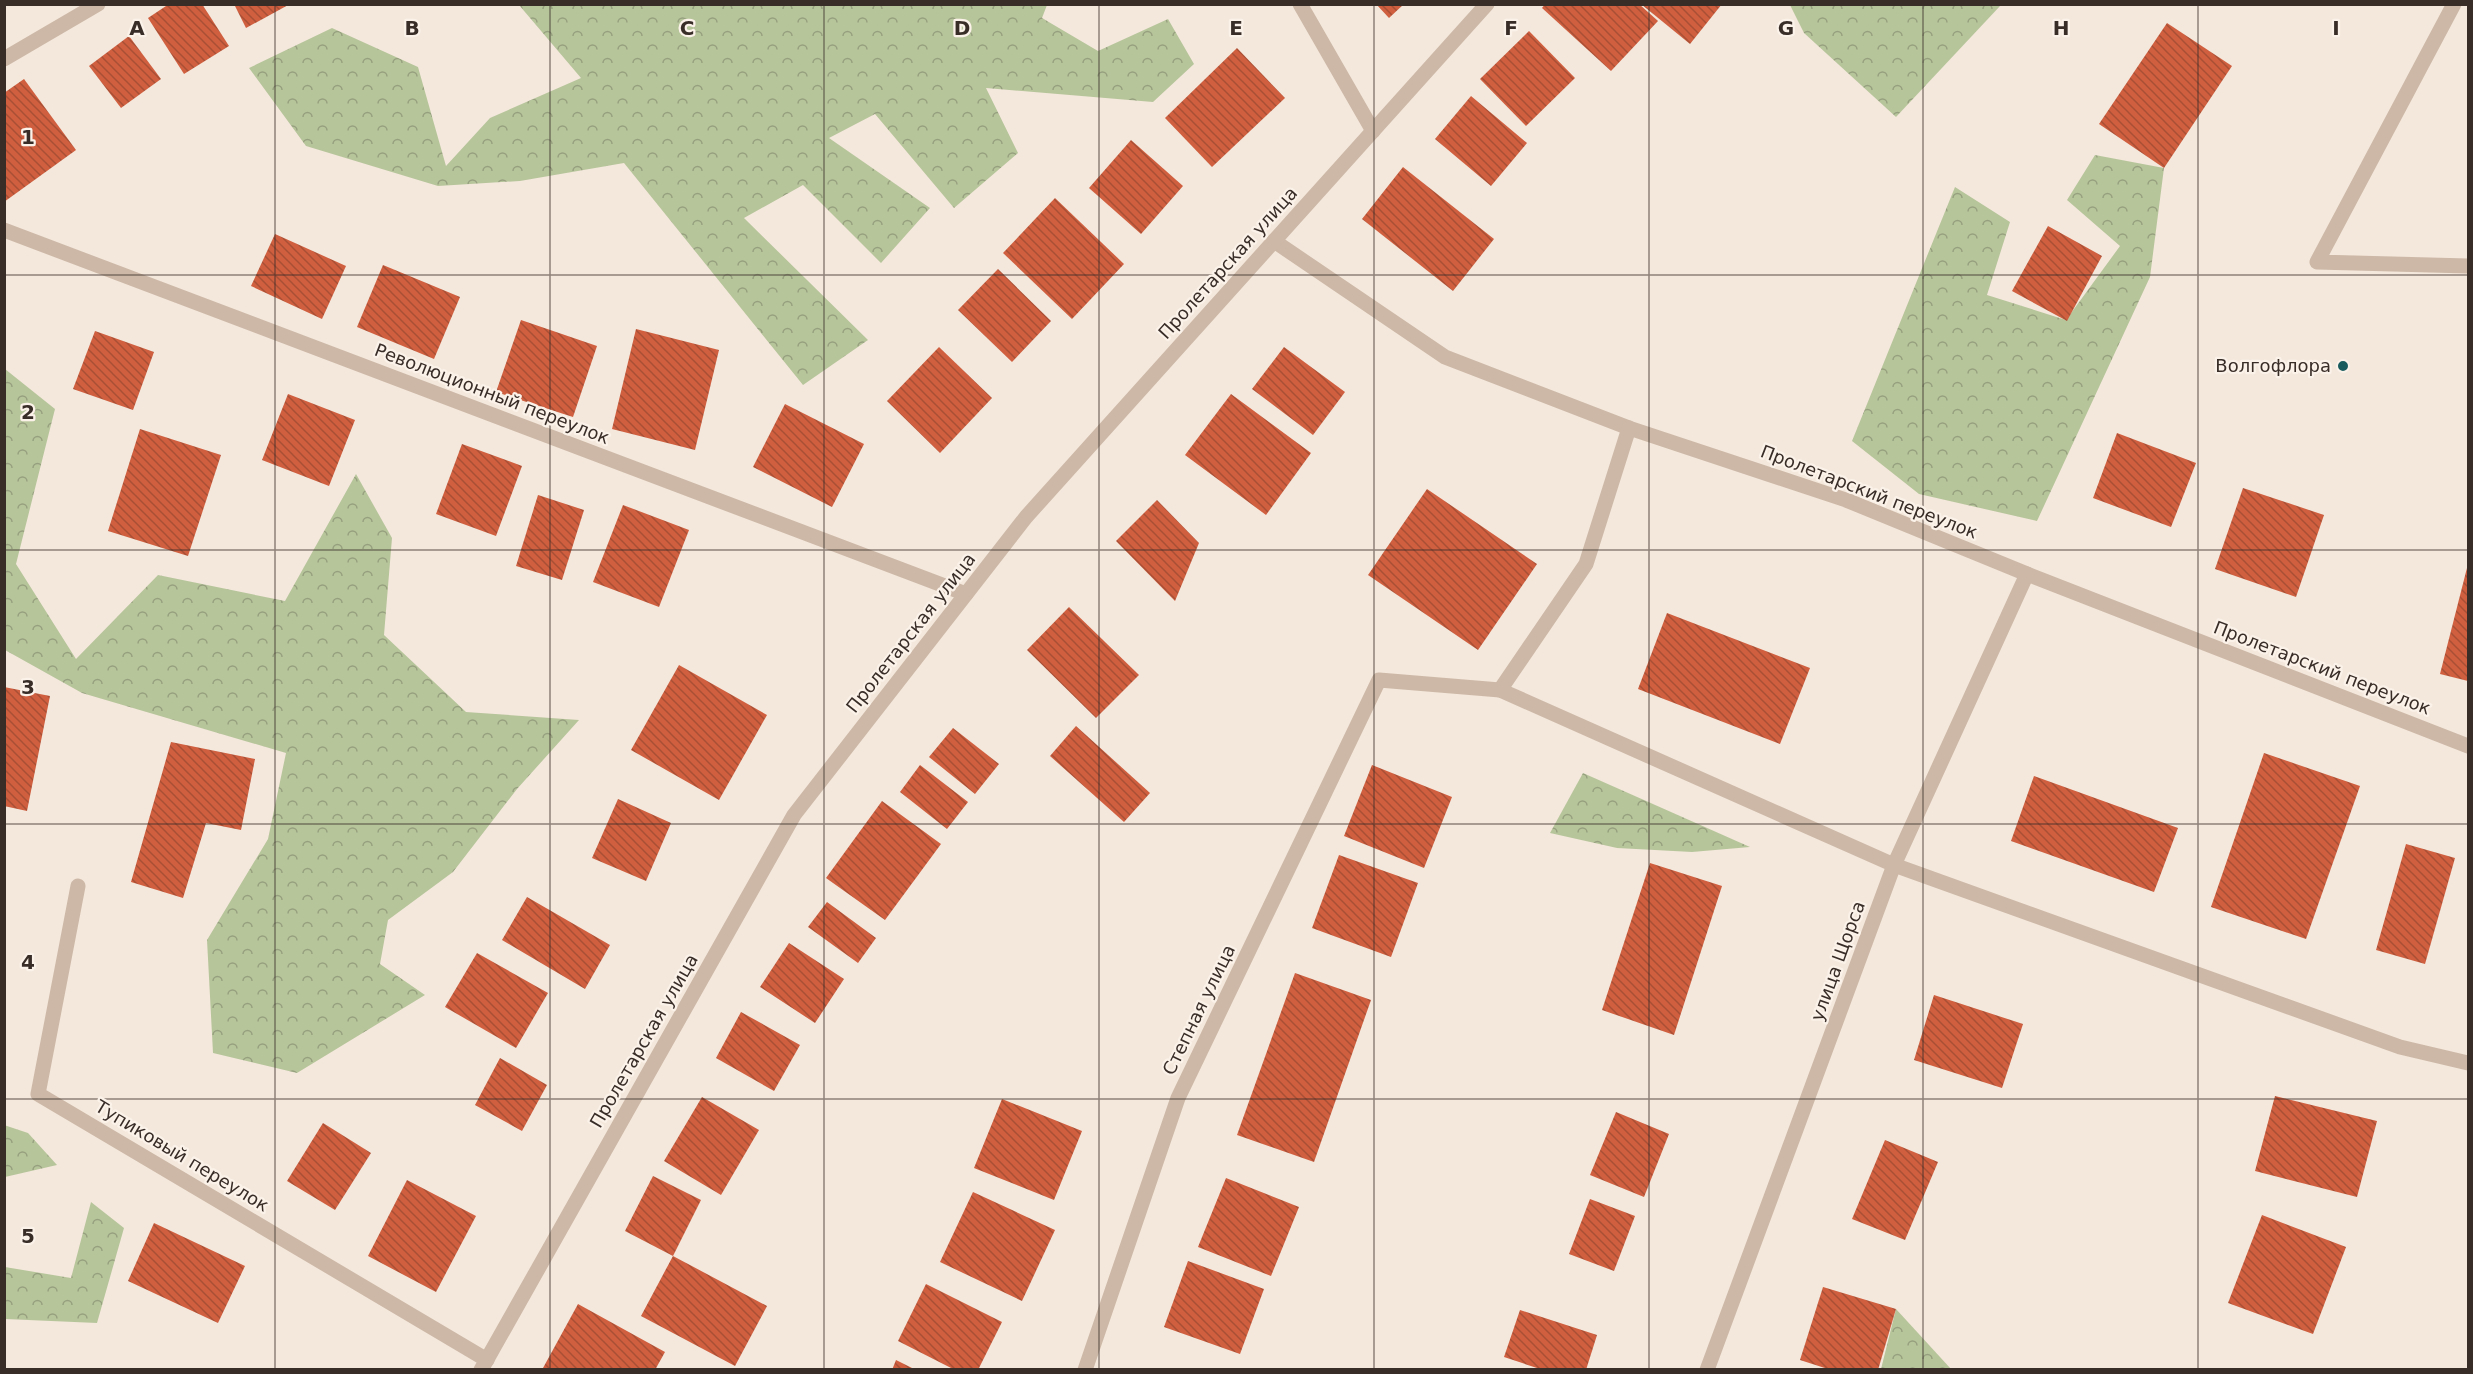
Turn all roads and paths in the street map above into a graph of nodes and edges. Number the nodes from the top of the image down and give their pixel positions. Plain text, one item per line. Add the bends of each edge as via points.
1 (98, 4) edge
2 (1300, 4) edge
3 (1487, 4) edge
4 (2454, 4) edge
5 (4, 59) edge
6 (1373, 131) junction
7 (4, 230) edge
8 (1274, 241) junction
9 (2469, 266) edge
10 (1629, 428) junction
11 (2027, 574) junction
12 (966, 594) junction
13 (1500, 690) junction
14 (2469, 746) edge
15 (1894, 865) junction
16 (78, 886) dead end
17 (2469, 1063) edge
18 (484, 1365) edge
19 (1085, 1370) edge
20 (1707, 1370) edge

1 - 5 street
2 - 6 street
3 - 6 street, Пролетарская улица
4 - 9 street via 2317,262
6 - 8 street, Пролетарская улица
7 - 12 street, Революционный переулок
8 - 10 street, Пролетарский переулок via 1445,357
8 - 12 street, Пролетарская улица via 1026,517
10 - 11 street, Пролетарский переулок via 1846,500
10 - 13 street via 1586,564
11 - 14 street, Пролетарский переулок
11 - 15 street, улица Щорса
12 - 18 street, Пролетарская улица via 794,815
13 - 15 street
13 - 19 street, Степная улица via 1379,680 1178,1098
15 - 17 street via 2400,1047
15 - 20 street, улица Щорса
16 - 18 street, Тупиковый переулок via 38,1094

